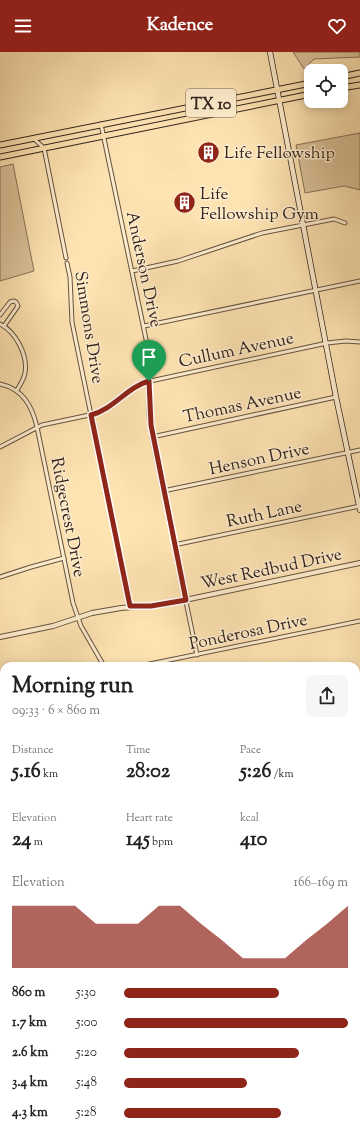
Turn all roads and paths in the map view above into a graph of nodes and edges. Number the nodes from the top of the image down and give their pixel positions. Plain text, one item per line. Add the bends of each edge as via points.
1 (270, 52) edge
2 (360, 73) edge
3 (348, 76) edge
4 (304, 84) edge
5 (360, 85) edge
6 (348, 87) edge
7 (277, 89) junction
8 (304, 96) edge
9 (280, 101) junction
10 (101, 124) junction
11 (104, 136) junction
12 (33, 138) junction
13 (0, 145) edge
14 (44, 148) junction
15 (0, 157) edge
16 (345, 223) dead end
17 (304, 224) junction
18 (66, 258) dead end
19 (67, 263) dead end
20 (132, 271) junction
21 (360, 281) edge
22 (316, 289) junction
23 (0, 315) edge
24 (2, 325) edge
25 (144, 326) junction
26 (360, 342) edge
27 (327, 343) junction
28 (149, 381) junction
29 (0, 384) edge
30 (17, 390) junction
31 (336, 397) junction
32 (91, 415) junction
33 (38, 427) junction
34 (152, 437) junction
35 (0, 447) edge
36 (360, 450) edge
37 (348, 452) junction
38 (163, 491) junction
39 (360, 508) edge
40 (174, 545) junction
41 (64, 558) junction
42 (360, 563) edge
43 (0, 577) edge
44 (186, 600) junction
45 (130, 606) junction
46 (78, 618) junction
47 (360, 621) edge
48 (0, 636) edge
49 (197, 655) junction
50 (102, 662) edge
51 (161, 662) edge

1 - 7 main road
2 - 3 main road
4 - 7 main road, TX 10
5 - 6 main road
7 - 9 main road
7 - 10 main road, TX 10
8 - 9 main road, TX 10
9 - 11 main road, TX 10
9 - 17 main road
10 - 11 street, Anderson Drive
10 - 12 main road, TX 10
11 - 14 main road, TX 10
11 - 20 street, Anderson Drive
12 - 13 main road, TX 10
12 - 14 street
14 - 15 main road, TX 10
14 - 18 street, Simmons Drive
16 - 17 street via 334,219
17 - 20 street via 262,233 178,261
17 - 22 main road
19 - 32 street, Simmons Drive via 72,322
20 - 25 street, Anderson Drive
21 - 22 street
22 - 25 street
22 - 27 main road
23 - 24 street via 10,302 16,302 18,306
24 - 30 street via 14,335 25,364 25,373
25 - 28 street, Anderson Drive
26 - 27 street, Cullum Avenue
27 - 28 street, Cullum Avenue
27 - 31 main road
28 - 32 street, Cullum Avenue via 136,386 105,409
28 - 34 street, Anderson Drive
29 - 30 street
30 - 33 street, Ridgecrest Drive via 33,409
31 - 34 street, Thomas Avenue
31 - 37 main road
32 - 33 street, Cullum Avenue
32 - 45 street, Simmons Drive
33 - 35 street, Cullum Avenue
33 - 41 street, Ridgecrest Drive
34 - 38 street, Anderson Drive
36 - 37 street, Henson Drive
37 - 38 street, Henson Drive
37 - 39 main road
38 - 40 street, Anderson Drive
39 - 40 street, Ruth Lane
40 - 44 street, Anderson Drive
41 - 43 street
41 - 46 street, Ridgecrest Drive
42 - 44 street, West Redbud Drive
44 - 45 street, West Redbud Drive via 151,606
44 - 49 street, Anderson Drive
45 - 46 street, West Redbud Drive
46 - 48 street, West Redbud Drive via 53,626
46 - 50 street, Ridgecrest Drive
47 - 49 street, Ponderosa Drive
49 - 51 street, Ponderosa Drive

